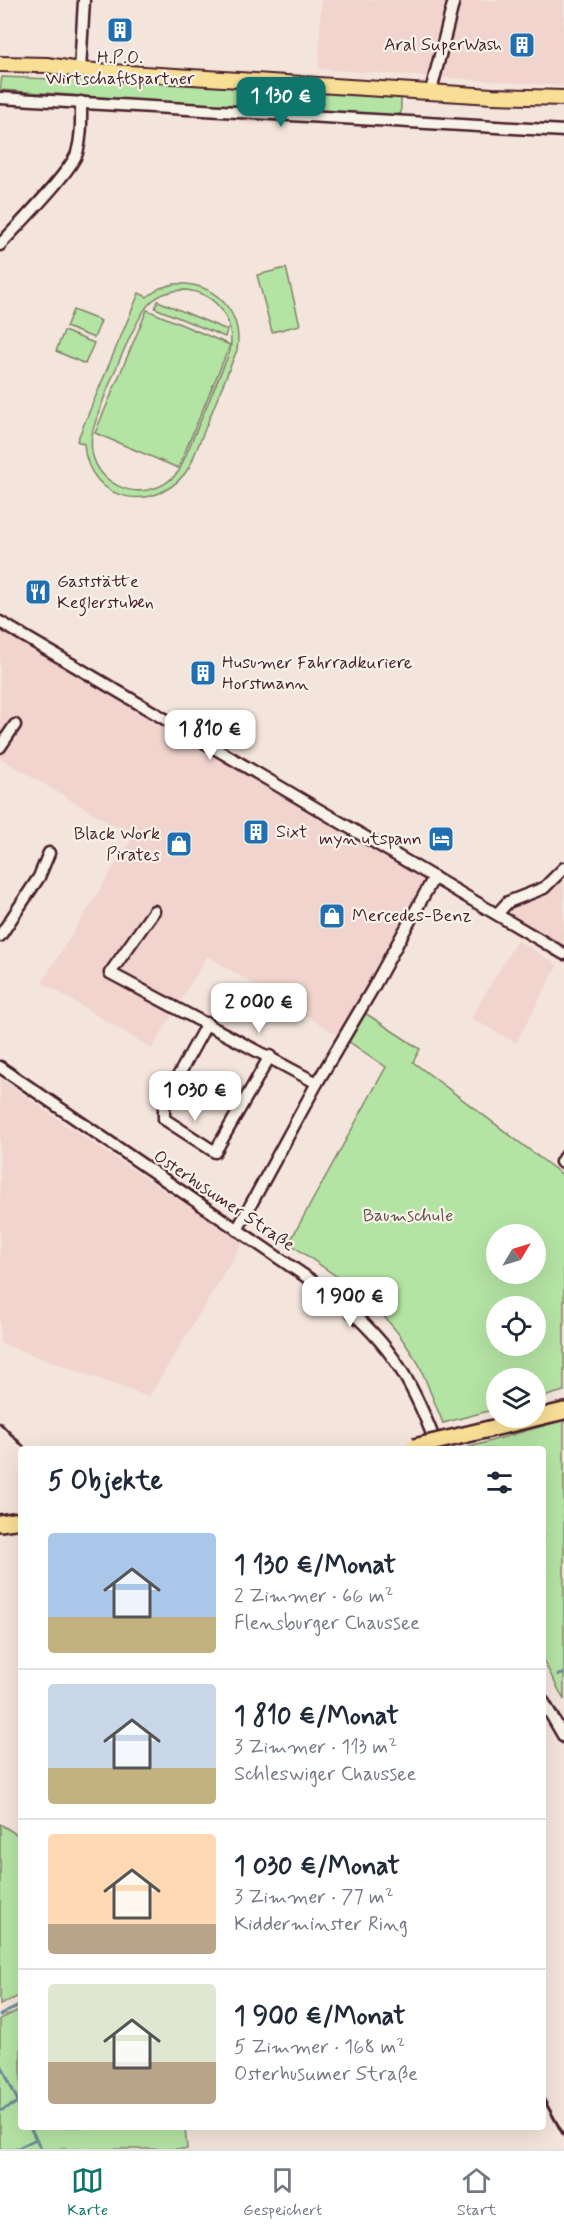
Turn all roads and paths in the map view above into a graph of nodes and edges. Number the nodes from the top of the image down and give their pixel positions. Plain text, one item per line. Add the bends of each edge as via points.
1 (84, 0) edge
2 (454, 0) edge
3 (0, 64) edge
4 (80, 70) junction
5 (431, 91) junction
6 (0, 98) edge
7 (564, 98) edge
8 (81, 102) junction
9 (564, 131) edge
10 (0, 245) edge
11 (0, 622) edge
12 (15, 725) dead end
13 (0, 747) edge
14 (49, 854) dead end
15 (564, 868) edge
16 (434, 877) junction
17 (154, 911) dead end
18 (497, 914) junction
19 (0, 936) edge
20 (564, 954) edge
21 (207, 1023) junction
22 (270, 1056) junction
23 (0, 1067) edge
24 (317, 1083) junction
25 (237, 1230) junction
26 (564, 1411) edge
27 (417, 1446) edge
28 (436, 1446) edge
29 (18, 1520) edge
30 (0, 1523) edge
31 (546, 1706) edge
32 (564, 1737) edge

1 - 4 street
2 - 5 street
3 - 4 main road
4 - 5 main road
5 - 7 main road
6 - 8 street
8 - 9 street
8 - 10 street via 77,154
11 - 16 street
12 - 13 street
14 - 19 street via 39,877
15 - 18 street via 544,888 508,902
16 - 18 street
16 - 24 street
17 - 21 street via 110,974
18 - 20 street
21 - 22 street
21 - 22 street via 164,1102 164,1119 214,1152
22 - 24 street
23 - 25 street, Osterhusumer Straße
24 - 25 street
25 - 28 street, Osterhusumer Straße via 356,1313 404,1371
26 - 27 highway, bridge
29 - 30 highway
31 - 32 street

